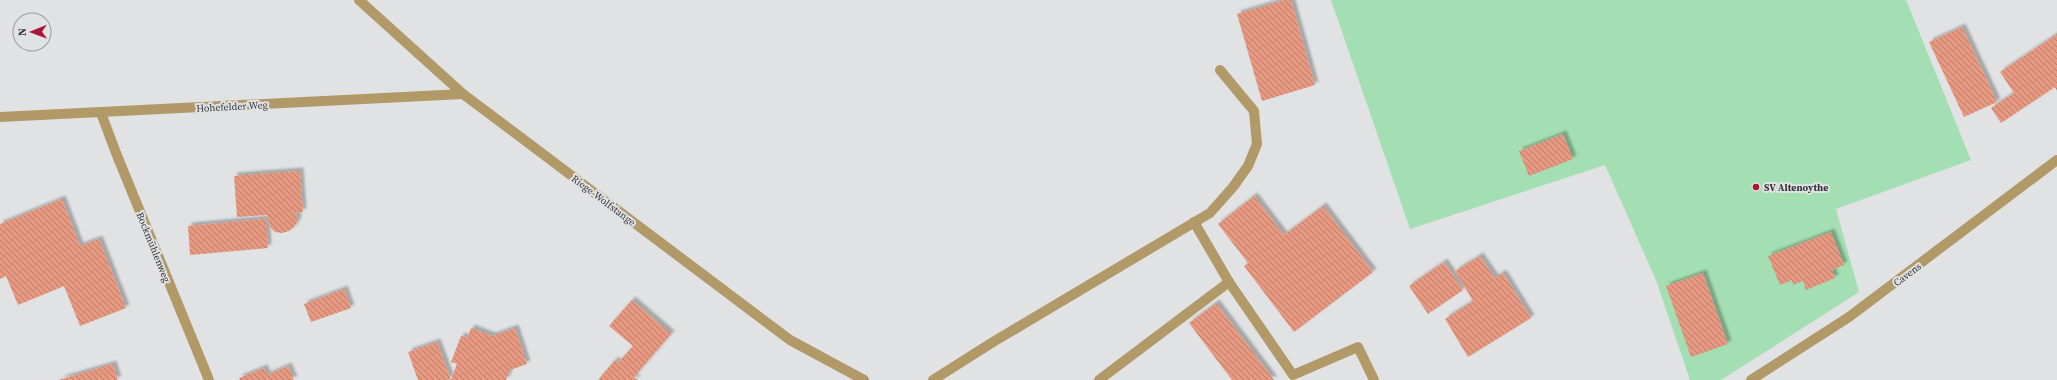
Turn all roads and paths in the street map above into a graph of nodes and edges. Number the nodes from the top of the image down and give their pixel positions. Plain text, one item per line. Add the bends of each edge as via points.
1 (359, 0) edge
2 (1220, 70) dead end
3 (463, 94) junction
4 (101, 113) junction
5 (0, 117) edge
6 (2057, 160) edge
7 (1194, 222) junction
8 (1229, 282) junction
9 (209, 380) edge
10 (864, 380) edge
11 (933, 380) edge
12 (1099, 380) edge
13 (1374, 380) edge
14 (1752, 380) edge

1 - 3 street, Riege-Wolfstange
2 - 7 street via 1254,111 1258,144 1248,166 1234,186 1210,213
3 - 4 street, Hohefelder Weg
3 - 10 street, Riege-Wolfstange via 790,340
4 - 5 street, Hohefelder Weg
4 - 9 street, Bockmühlenweg
6 - 14 street, Cavens via 1849,317
7 - 8 street
7 - 11 street
8 - 12 street
8 - 13 street via 1293,375 1358,347

